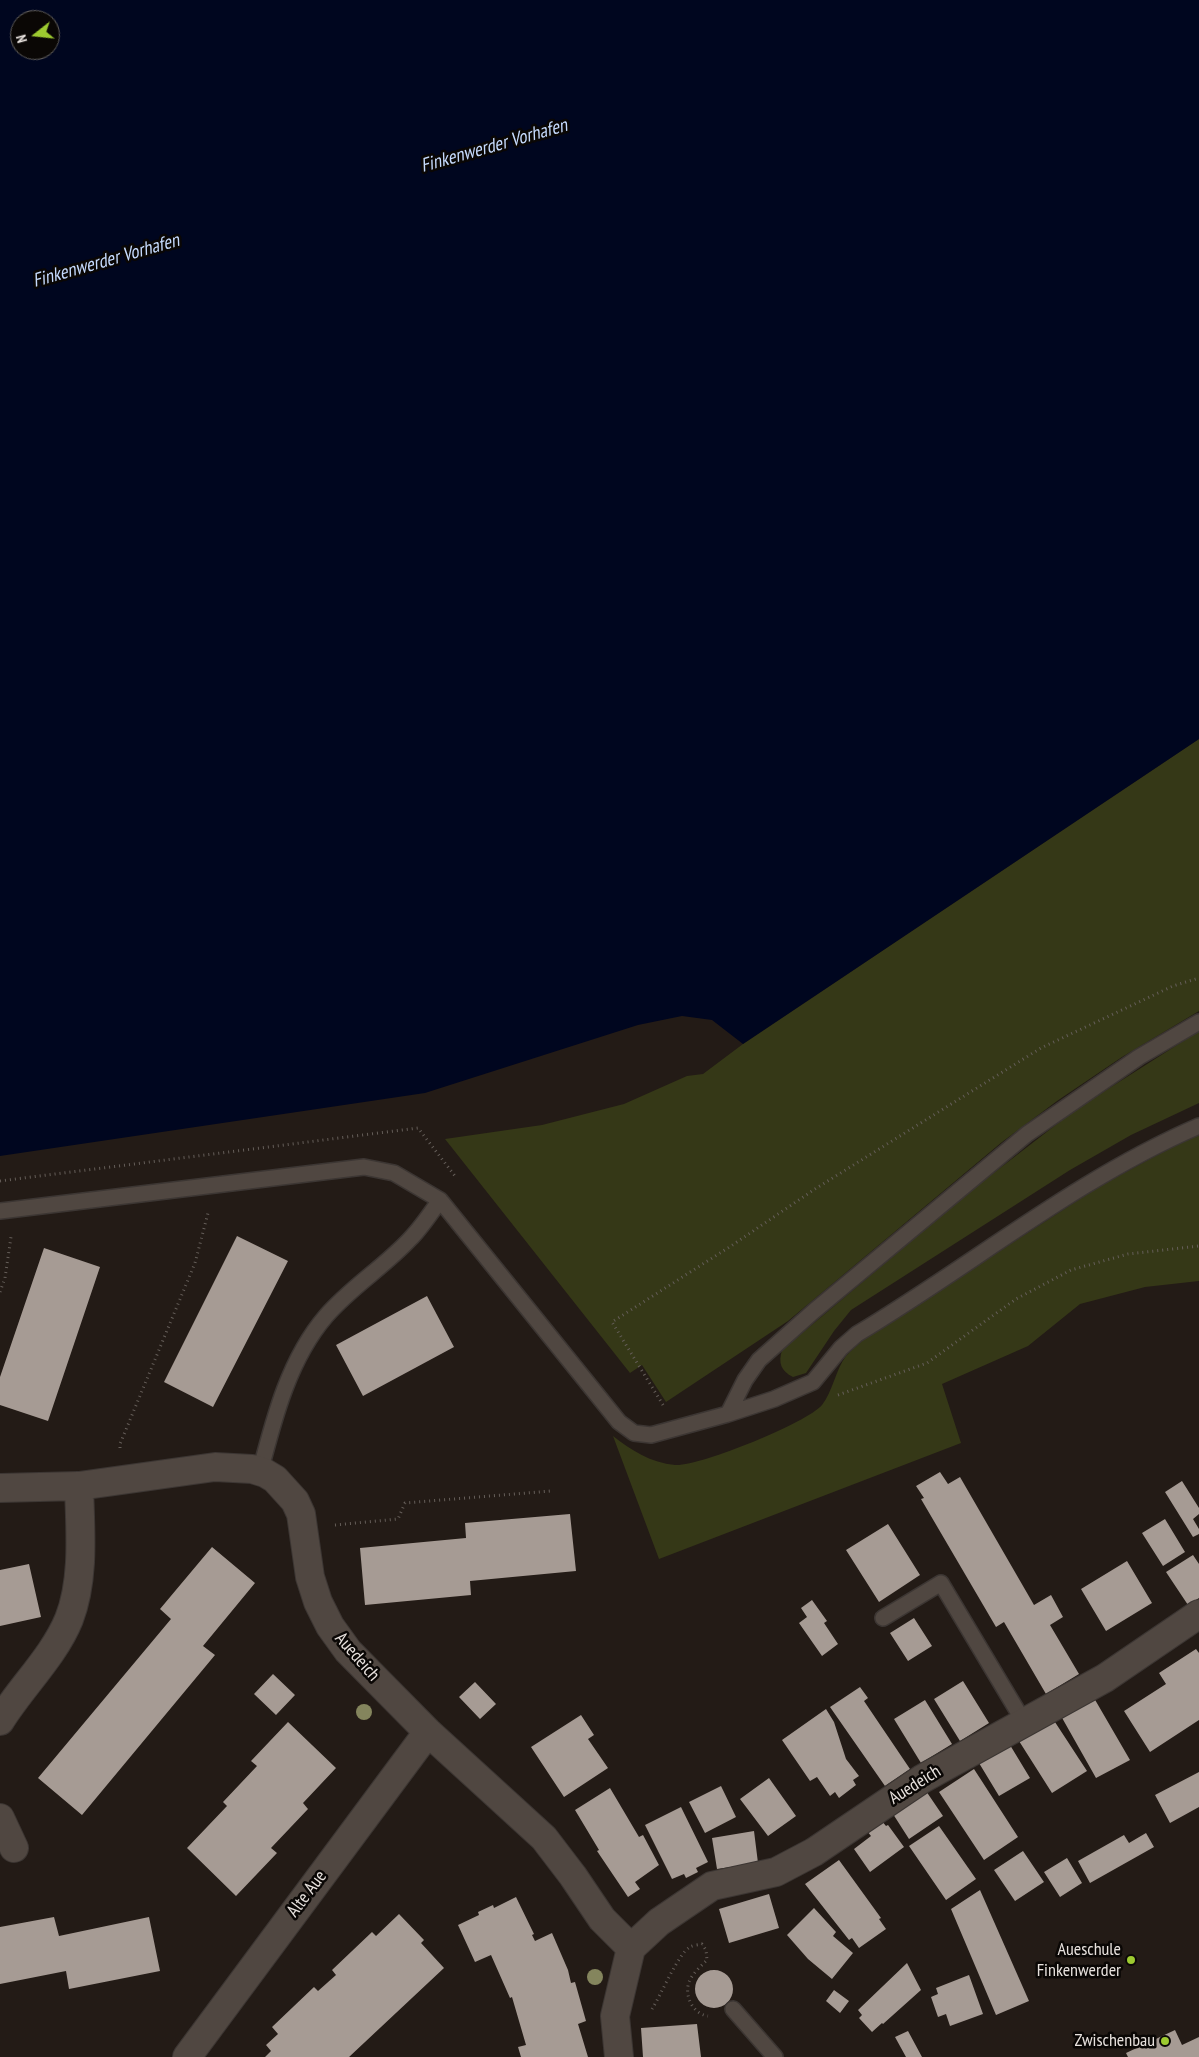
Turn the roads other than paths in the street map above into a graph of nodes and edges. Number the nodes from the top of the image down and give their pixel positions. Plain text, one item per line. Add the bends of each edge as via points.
1 (1199, 1022) edge
2 (1199, 1126) edge
3 (440, 1200) junction
4 (0, 1211) edge
5 (728, 1414) junction
6 (260, 1472) junction
7 (79, 1486) junction
8 (0, 1488) edge
9 (1199, 1614) edge
10 (883, 1618) dead end
11 (0, 1721) edge
12 (1024, 1722) junction
13 (428, 1732) junction
14 (0, 1818) edge
15 (14, 1848) dead end
16 (631, 1948) junction
17 (733, 2010) road end
18 (186, 2057) edge
19 (619, 2057) edge
20 (776, 2057) edge

1 - 5 lane via 1139,1057 1027,1134 814,1311 759,1360
2 - 5 lane via 1144,1152 1056,1204 857,1334 813,1382
3 - 4 lane via 394,1173 364,1167
3 - 5 lane via 618,1422 627,1429 651,1435
3 - 6 lane via 410,1239 325,1317 309,1341 284,1393
6 - 7 street, Auedeich via 215,1467
6 - 13 street, Auedeich via 275,1479 301,1514 310,1577 330,1626 348,1651
7 - 8 street, Auedeich
7 - 11 street via 79,1565 69,1619 56,1643
9 - 12 street, Auedeich via 1105,1678
10 - 12 lane via 941,1583
12 - 16 street, Auedeich via 922,1779 814,1852 776,1872 712,1886 659,1922
13 - 16 street, Auedeich via 544,1838 602,1919
13 - 18 street, Alte Aue
14 - 15 street
16 - 19 street via 616,2016
17 - 20 lane

